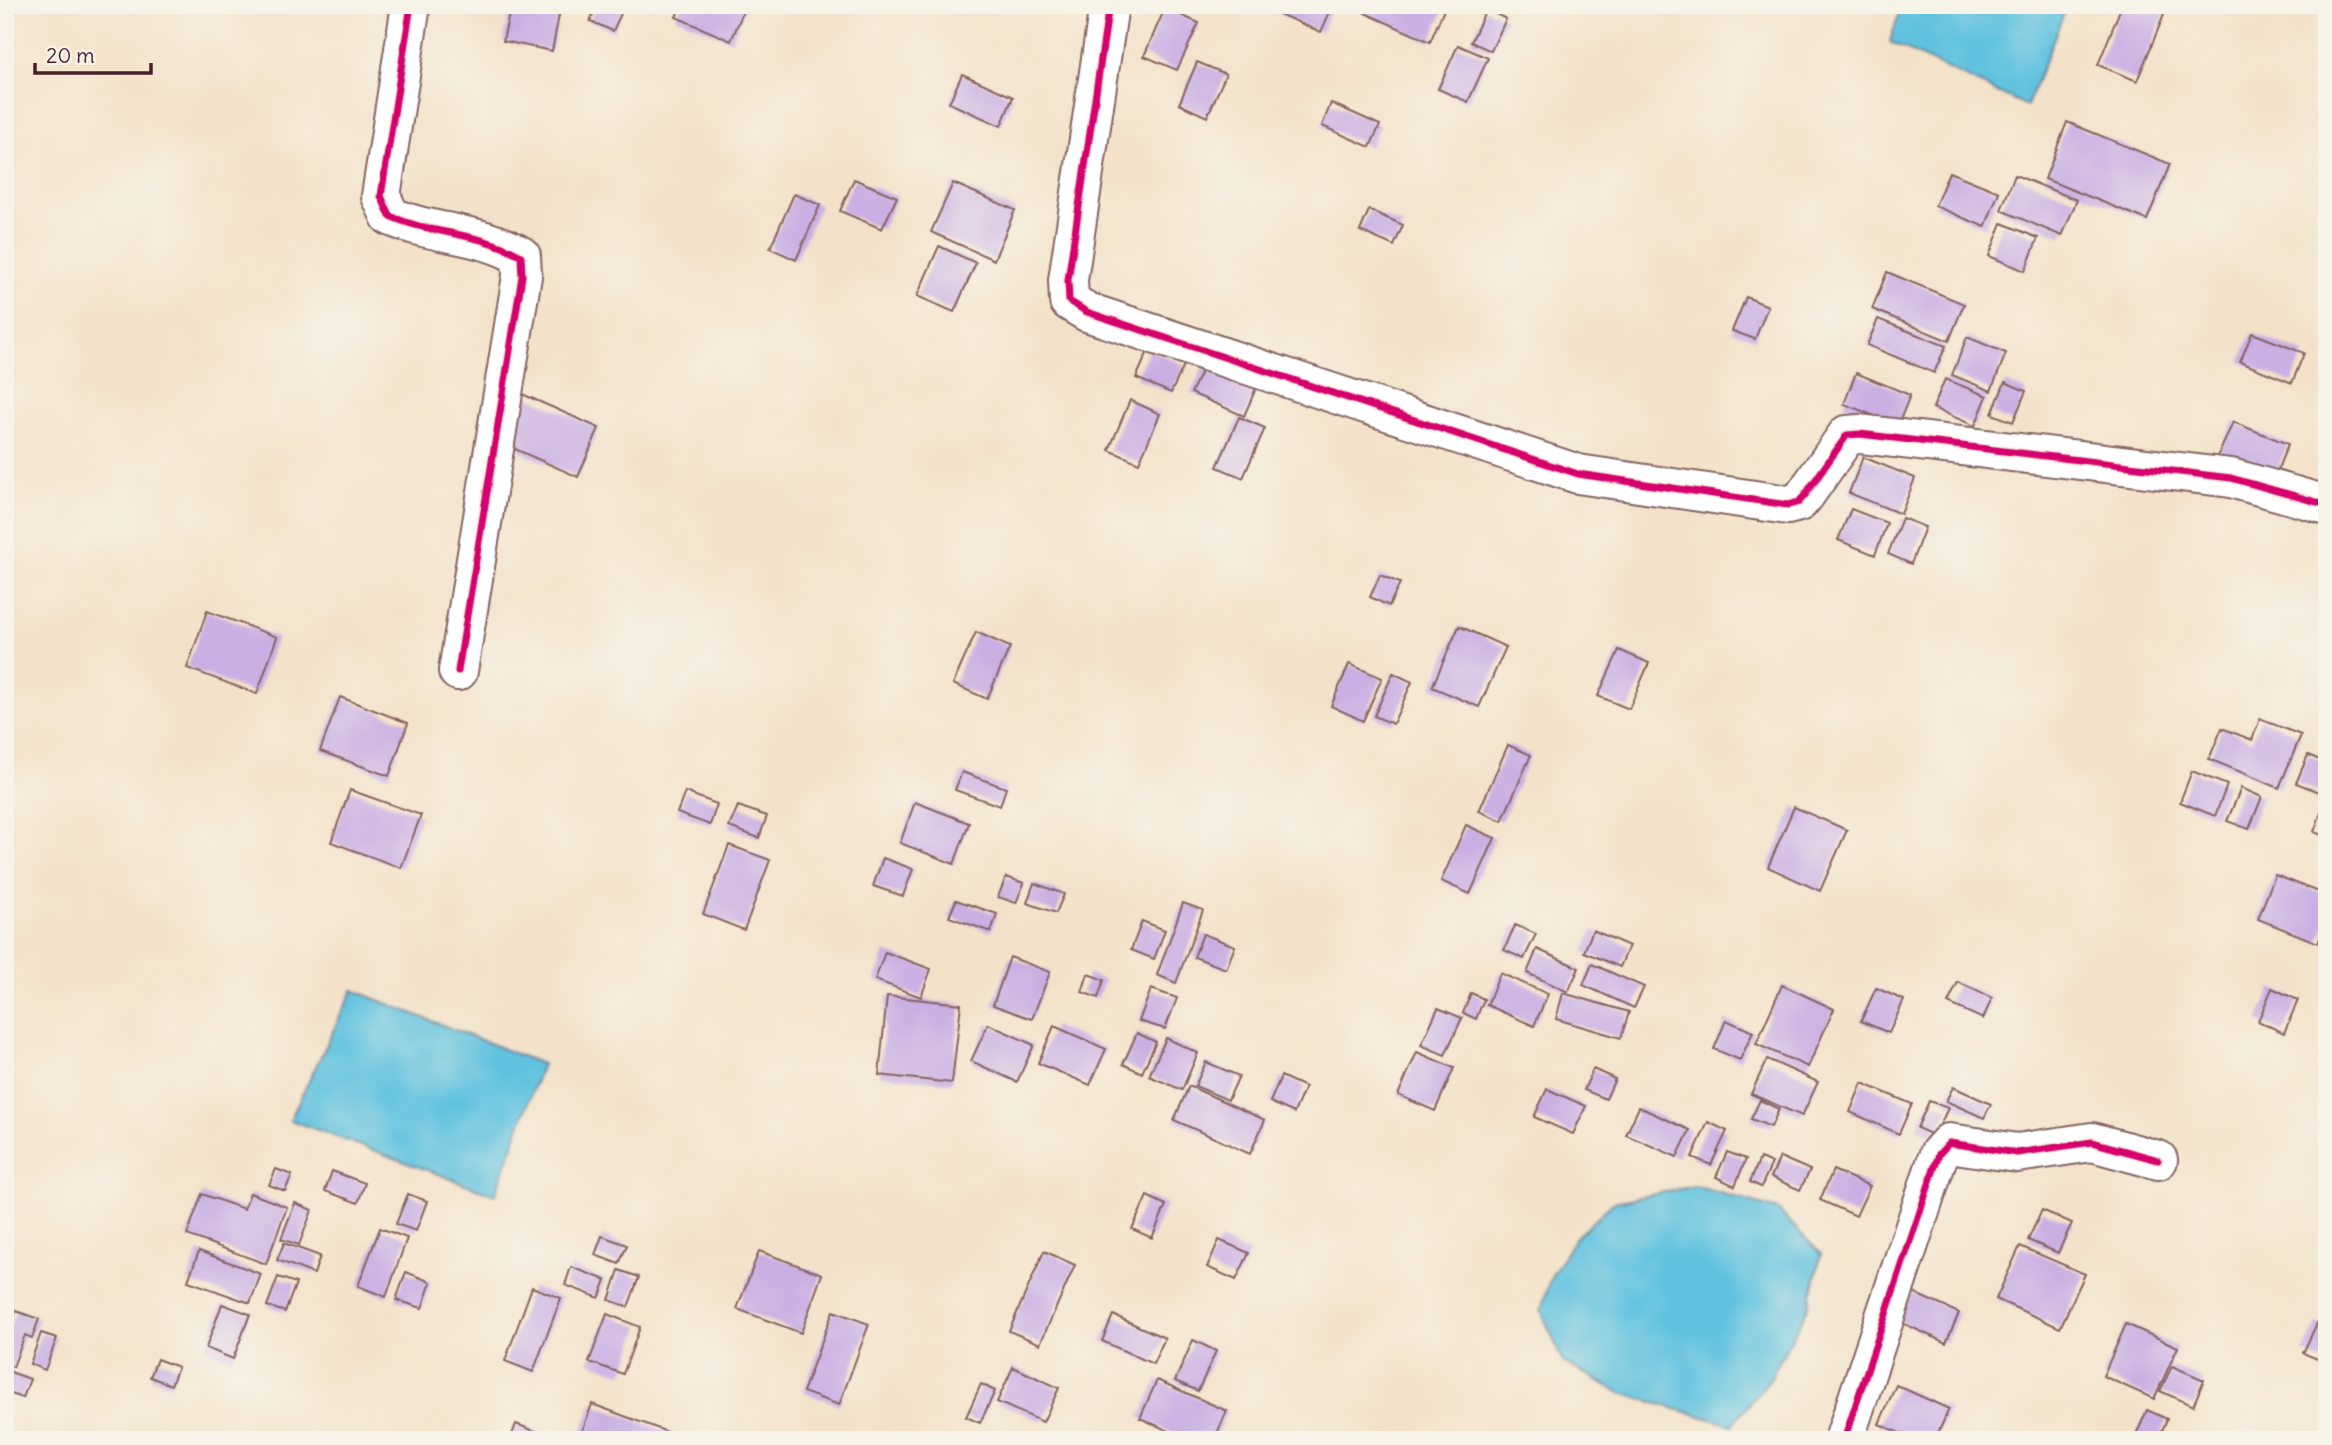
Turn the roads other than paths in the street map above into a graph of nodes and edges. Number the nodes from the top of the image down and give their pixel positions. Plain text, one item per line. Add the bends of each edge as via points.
1 (411, 5) edge
2 (1109, 5) edge
3 (2327, 505) edge
4 (458, 671) dead end
5 (2158, 1160) dead end
6 (1844, 1440) edge

1 - 4 street via 381,196 390,216 410,225 501,244 521,256 523,276
2 - 3 street via 1068,280 1069,301 1087,312 1578,474 1788,505 1805,495 1847,435 1860,434 2231,478
5 - 6 street via 2092,1142 2017,1153 1950,1143 1938,1154

